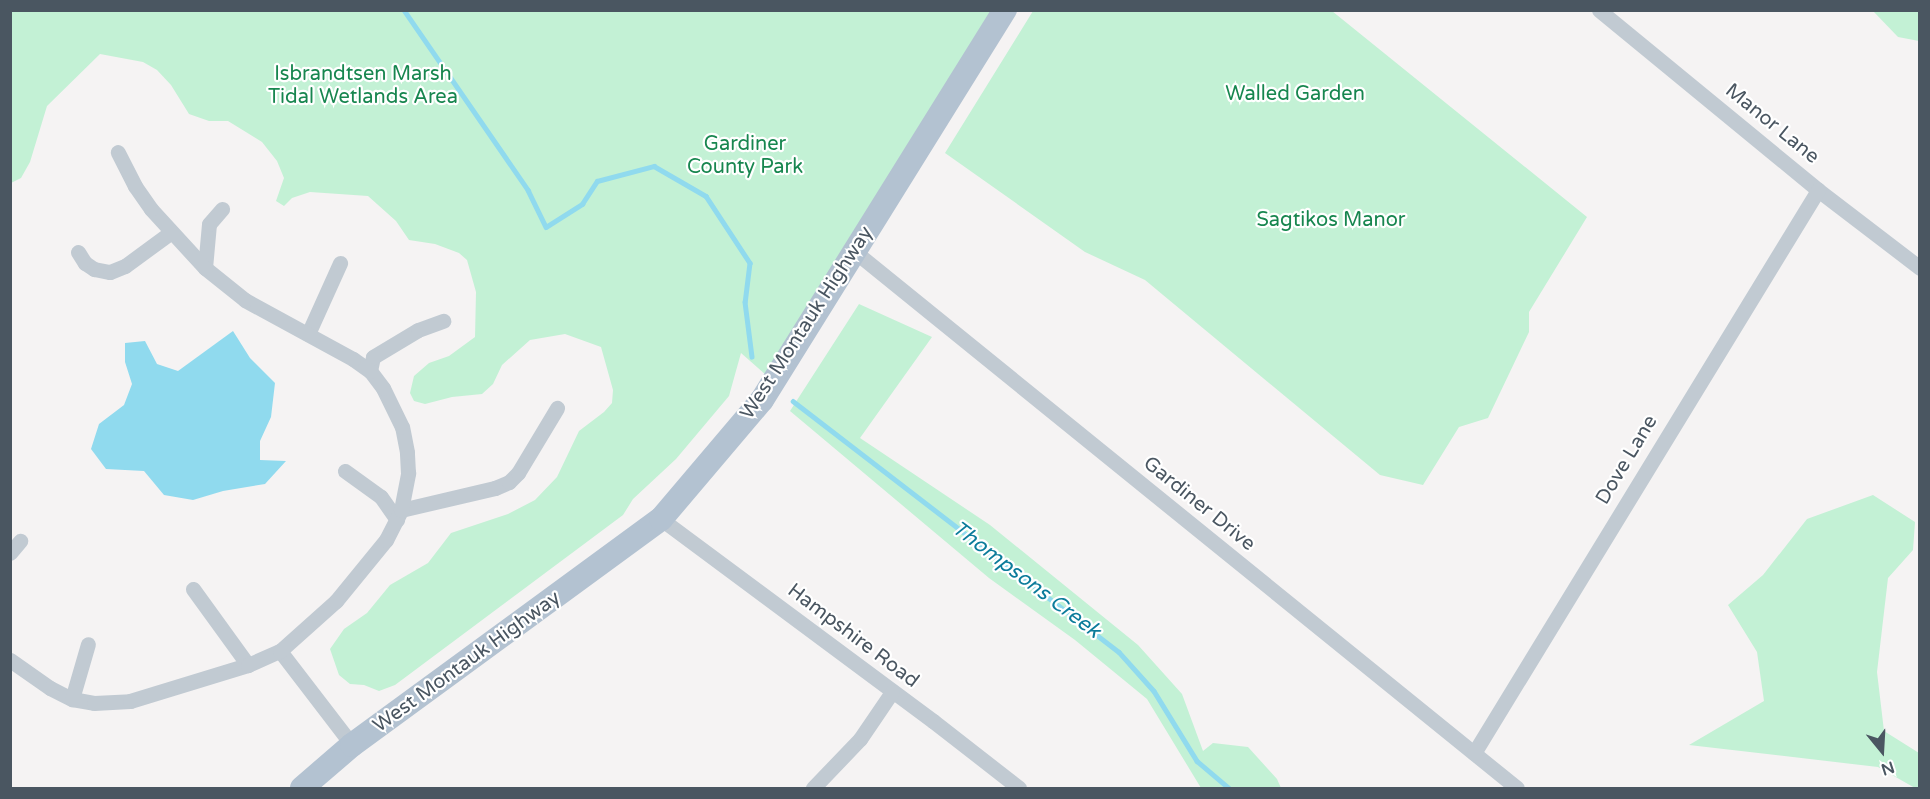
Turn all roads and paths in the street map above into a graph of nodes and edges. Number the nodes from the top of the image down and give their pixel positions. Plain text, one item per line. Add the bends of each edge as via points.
1 (1005, 10) edge
2 (1599, 10) edge
3 (118, 152) dead end
4 (1818, 190) junction
5 (222, 209) dead end
6 (170, 233) junction
7 (854, 251) junction
8 (78, 252) dead end
9 (340, 263) dead end
10 (205, 268) junction
11 (1920, 268) edge
12 (443, 321) dead end
13 (308, 334) junction
14 (370, 371) junction
15 (557, 408) dead end
16 (345, 471) dead end
17 (399, 515) junction
18 (661, 519) junction
19 (193, 589) dead end
20 (88, 644) dead end
21 (280, 651) junction
22 (10, 660) edge
23 (248, 665) junction
24 (892, 692) junction
25 (72, 699) junction
26 (352, 745) junction
27 (1474, 753) junction
28 (302, 789) edge
29 (813, 789) edge
30 (1019, 789) edge
31 (1517, 789) edge

1 - 7 main road, West Montauk Highway
2 - 4 street, Manor Lane
3 - 6 street via 135,186
4 - 11 street, Manor Lane
4 - 27 street, Dove Lane
5 - 10 street via 209,224
6 - 8 street via 125,266 110,272 94,269
6 - 10 street
7 - 18 main road, West Montauk Highway via 762,400
7 - 27 street, Gardiner Drive
9 - 13 street
10 - 13 street via 245,300
12 - 14 street via 418,330 373,357
13 - 14 street
14 - 17 street via 402,427 408,473
15 - 17 street via 509,482
16 - 17 street
17 - 21 street via 357,579
18 - 24 street, Hampshire Road
18 - 26 main road, West Montauk Highway
19 - 23 street
20 - 25 street
21 - 23 street
21 - 26 street
22 - 25 street
23 - 25 street via 130,701 94,703
24 - 29 street via 860,739
24 - 30 street, Hampshire Road
26 - 28 main road, West Montauk Highway
27 - 31 street, Gardiner Drive

